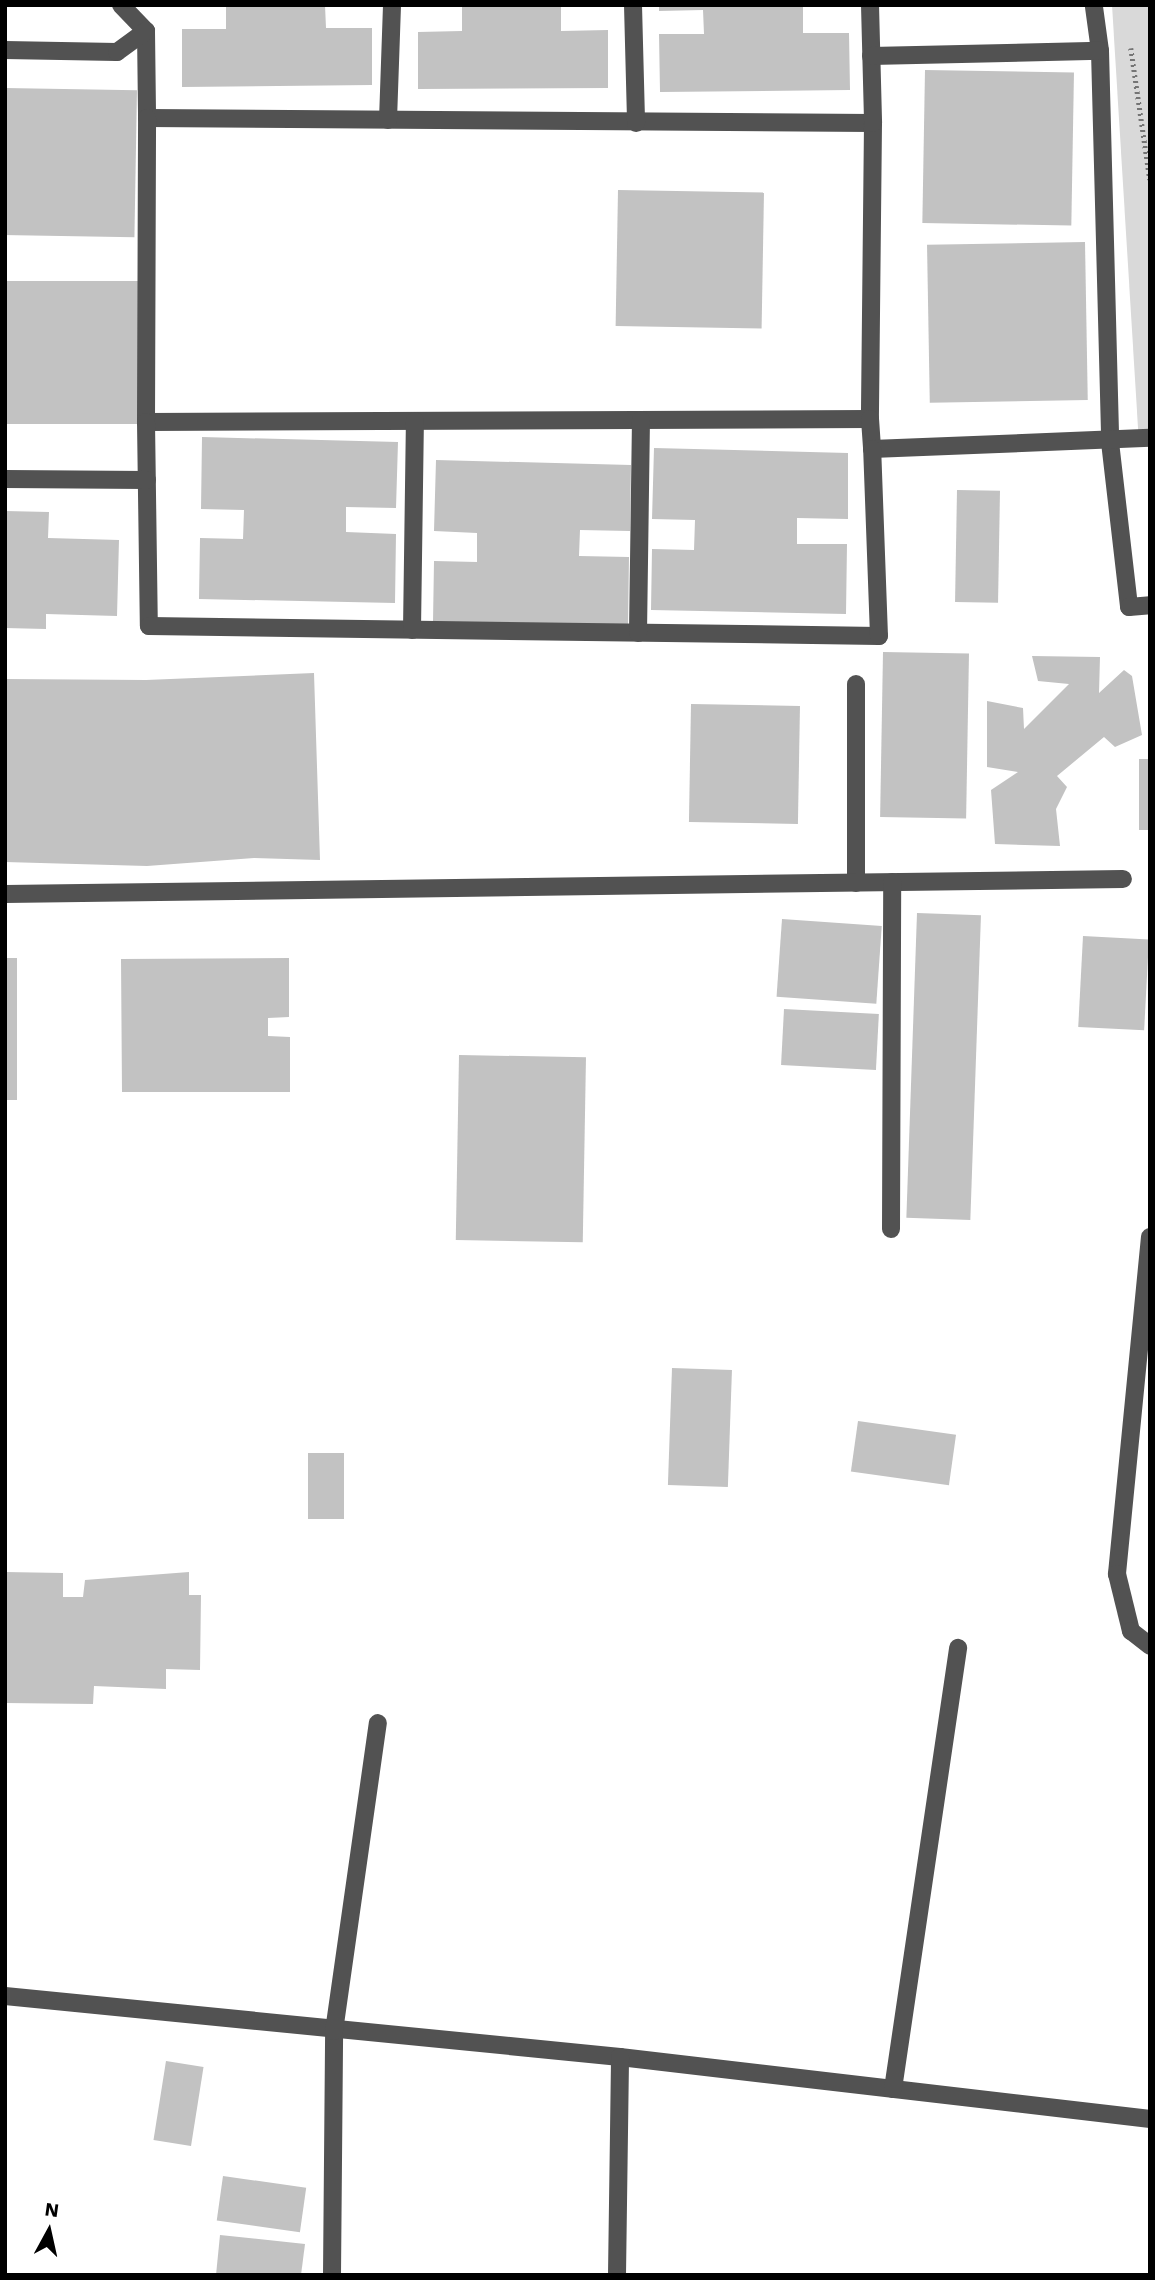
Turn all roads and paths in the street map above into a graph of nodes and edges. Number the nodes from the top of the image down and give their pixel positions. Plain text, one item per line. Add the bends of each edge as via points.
1 (121, 5) edge
2 (392, 5) edge
3 (634, 5) edge
4 (870, 5) edge
5 (1094, 7) dead end
6 (146, 31) junction
7 (1131, 46) dead end
8 (5, 50) edge
9 (1100, 51) junction
10 (871, 57) junction
11 (147, 118) junction
12 (388, 120) junction
13 (636, 123) junction
14 (873, 123) junction
15 (1150, 180) edge
16 (641, 419) junction
17 (870, 419) junction
18 (415, 421) junction
19 (146, 422) junction
20 (1150, 438) edge
21 (1110, 442) junction
22 (872, 449) junction
23 (5, 479) edge
24 (147, 480) junction
25 (1150, 606) edge
26 (412, 629) junction
27 (638, 633) junction
28 (856, 684) dead end
29 (1123, 879) dead end
30 (892, 882) junction
31 (856, 883) junction
32 (5, 894) edge
33 (891, 1229) dead end
34 (1150, 1237) edge
35 (1150, 1646) edge
36 (958, 1648) dead end
37 (378, 1723) dead end
38 (5, 1996) edge
39 (334, 2031) junction
40 (620, 2057) junction
41 (893, 2089) junction
42 (1150, 2119) edge
43 (332, 2275) edge
44 (617, 2275) edge

1 - 6 street
2 - 12 street
3 - 13 street
4 - 10 street
5 - 9 street
6 - 8 street via 117,52
6 - 11 street
7 - 15 path
9 - 10 street
9 - 21 street
10 - 14 street
11 - 12 street
11 - 19 street
12 - 13 street
13 - 14 street
14 - 17 street
16 - 17 street
16 - 18 street
16 - 27 street
17 - 22 street
18 - 19 street
18 - 26 street
19 - 24 street
20 - 21 street
21 - 22 street
21 - 25 street via 1129,607
22 - 27 street via 879,636
23 - 24 street
24 - 26 street via 149,626
26 - 27 street
28 - 31 street
29 - 30 street
30 - 31 street
30 - 33 street
31 - 32 street
34 - 35 street via 1117,1574 1131,1631
36 - 41 street
37 - 39 street
38 - 39 street
39 - 40 street
39 - 43 street
40 - 41 street
40 - 44 street
41 - 42 street

